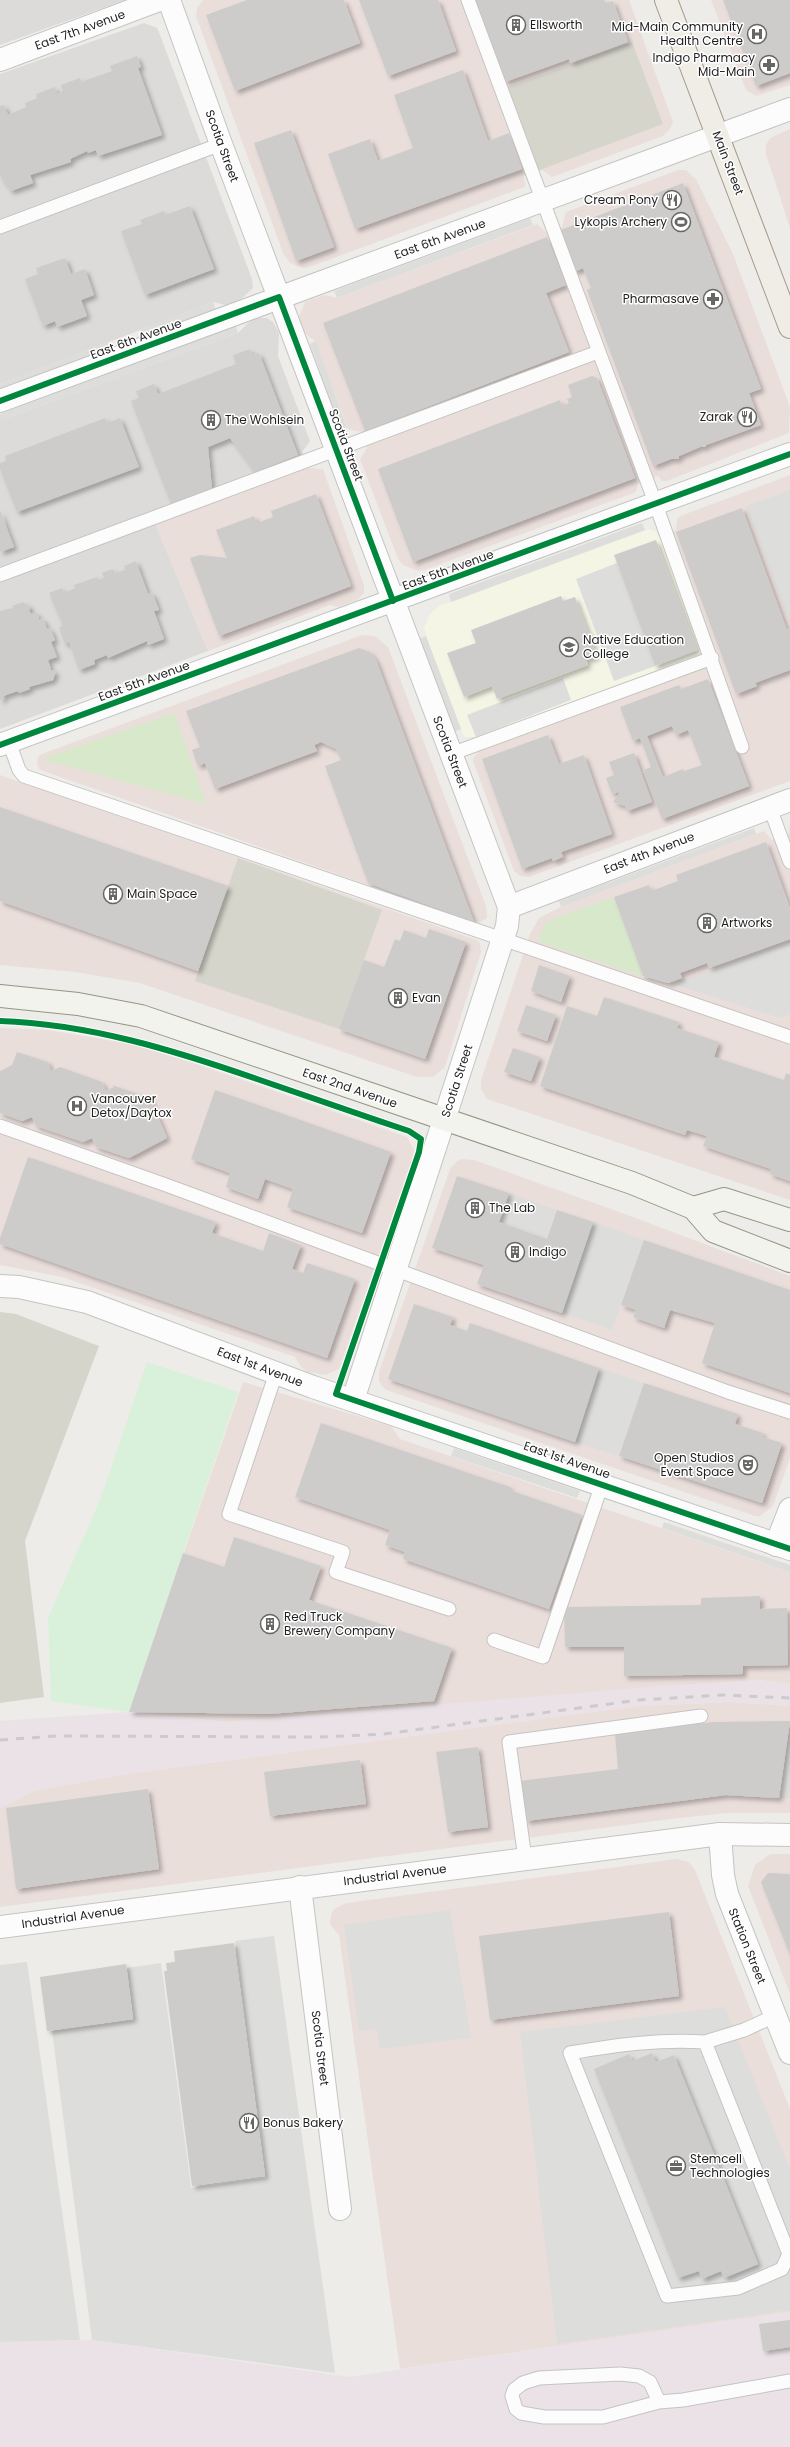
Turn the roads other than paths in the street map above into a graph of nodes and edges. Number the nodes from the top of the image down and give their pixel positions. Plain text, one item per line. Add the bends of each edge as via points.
1 (159, 0) edge
2 (169, 0) edge
3 (468, 0) edge
4 (666, 0) edge
5 (0, 60) edge
6 (790, 109) edge
7 (718, 136) junction
8 (221, 144) junction
9 (544, 201) junction
10 (0, 227) edge
11 (279, 297) junction
12 (790, 327) edge
13 (598, 352) junction
14 (0, 401) edge
15 (336, 449) junction
16 (790, 454) edge
17 (656, 505) junction
18 (0, 575) edge
19 (393, 601) junction
20 (712, 658) junction
21 (4, 744) edge
22 (742, 747) dead end
23 (452, 754) junction
24 (780, 804) edge
25 (790, 862) edge
26 (509, 907) junction
27 (503, 940) junction
28 (0, 996) edge
29 (790, 1037) edge
30 (444, 1120) junction
31 (0, 1126) edge
32 (693, 1208) junction
33 (790, 1220) edge
34 (790, 1261) edge
35 (396, 1270) junction
36 (0, 1286) edge
37 (276, 1373) junction
38 (353, 1400) junction
39 (790, 1412) edge
40 (602, 1484) junction
41 (790, 1509) edge
42 (783, 1547) edge
43 (449, 1609) dead end
44 (494, 1640) dead end
45 (701, 1716) dead end
46 (720, 1834) junction
47 (790, 1835) edge
48 (525, 1859) junction
49 (300, 1887) junction
50 (0, 1927) edge
51 (775, 2016) junction
52 (705, 2042) junction
53 (790, 2053) edge
54 (340, 2209) dead end
55 (790, 2381) edge
56 (659, 2402) junction

1 - 5 street, East 7th Avenue
2 - 8 street, Scotia Street
3 - 9 lane
4 - 7 main road, Main Street
6 - 7 street, East 6th Avenue
7 - 9 street, East 6th Avenue
7 - 12 main road, Main Street
8 - 10 lane
8 - 11 street, Scotia Street
9 - 11 street, East 6th Avenue
9 - 13 lane
11 - 14 street, East 6th Avenue
11 - 15 street, Scotia Street
13 - 15 lane
13 - 17 lane
15 - 18 lane
15 - 19 street, Scotia Street
16 - 17 street, East 5th Avenue
17 - 19 street, East 5th Avenue
17 - 20 lane
19 - 21 street, East 5th Avenue
19 - 23 street, Scotia Street
20 - 22 lane
20 - 23 lane
21 - 27 lane via 24,776
23 - 26 street, Scotia Street
24 - 25 lane
24 - 26 street, East 4th Avenue
26 - 27 street, Scotia Street via 508,926
27 - 29 lane
27 - 30 street, Scotia Street
28 - 30 main road, East 2nd Avenue via 78,1004 141,1016
30 - 32 main road, East 2nd Avenue via 632,1183
30 - 35 street, Scotia Street
31 - 35 lane
32 - 33 main road via 724,1199
32 - 34 main road, East 2nd Avenue via 713,1231
35 - 38 street, Scotia Street
35 - 39 lane via 721,1390
36 - 37 street, East 1st Avenue via 19,1287 87,1302
37 - 38 street, East 1st Avenue
37 - 43 lane via 229,1514 343,1552 336,1572
38 - 40 street, East 1st Avenue
40 - 42 street, East 1st Avenue
40 - 44 lane via 543,1657
41 - 42 street
45 - 48 lane via 509,1742
46 - 47 street, Industrial Avenue
46 - 48 street, Industrial Avenue
46 - 51 street, Station Street via 727,1894
48 - 49 street, Industrial Avenue
49 - 50 street, Industrial Avenue
49 - 54 street, Scotia Street
51 - 52 lane via 744,2030
51 - 53 street, Station Street
52 - 52 lane via 789,2254 782,2269 738,2288 667,2296 570,2053 625,2043 671,2040
55 - 56 lane
56 - 56 lane via 650,2382 639,2376 620,2374 539,2378 523,2383 514,2390 512,2396 513,2404 521,2413 544,2417 603,2417

